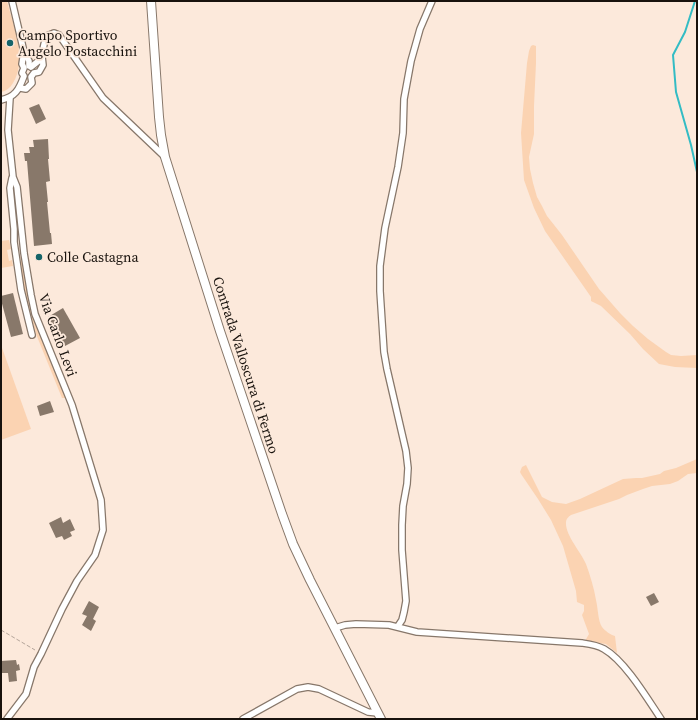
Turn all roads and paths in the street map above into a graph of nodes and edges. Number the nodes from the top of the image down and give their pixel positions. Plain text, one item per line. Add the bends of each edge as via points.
1 (12, 1) edge
2 (151, 1) edge
3 (432, 1) edge
4 (41, 59) junction
5 (28, 67) junction
6 (32, 75) junction
7 (24, 76) junction
8 (20, 88) junction
9 (10, 98) junction
10 (1, 100) edge
11 (165, 157) junction
12 (13, 177) junction
13 (32, 335) dead end
14 (398, 626) junction
15 (334, 628) junction
16 (1, 630) edge
17 (41, 654) junction
18 (380, 716) edge
19 (7, 719) edge
20 (243, 719) edge
21 (661, 719) edge

1 - 5 street via 24,52 29,61
2 - 11 street, Contrada Valloscura di Fermo via 159,117
3 - 14 street via 420,29 404,98 403,133 380,266 386,364 408,468 402,525 406,602
4 - 5 street
4 - 6 street via 43,64 39,72
4 - 11 street via 47,36 54,33 58,35 103,98
5 - 6 street via 33,69
5 - 7 street via 22,73
6 - 7 street via 27,78
6 - 8 street via 32,83 26,89
7 - 8 street
8 - 9 street
9 - 10 street
9 - 12 street, Via Carlo Levi via 8,130
11 - 15 street, Contrada Valloscura di Fermo via 220,332 282,514
12 - 13 street, Via Carlo Levi via 10,188 14,242 21,290
12 - 17 street, Via Carlo Levi via 17,187 24,253 35,314 72,405 101,500 103,530 95,555 77,581
14 - 15 street via 356,624
14 - 21 street via 417,632 592,645 603,649 618,660
15 - 18 street, Contrada Valloscura di Fermo
16 - 17 path
17 - 19 street, Via Carlo Levi via 26,694
18 - 20 street via 319,689 308,687 297,689

